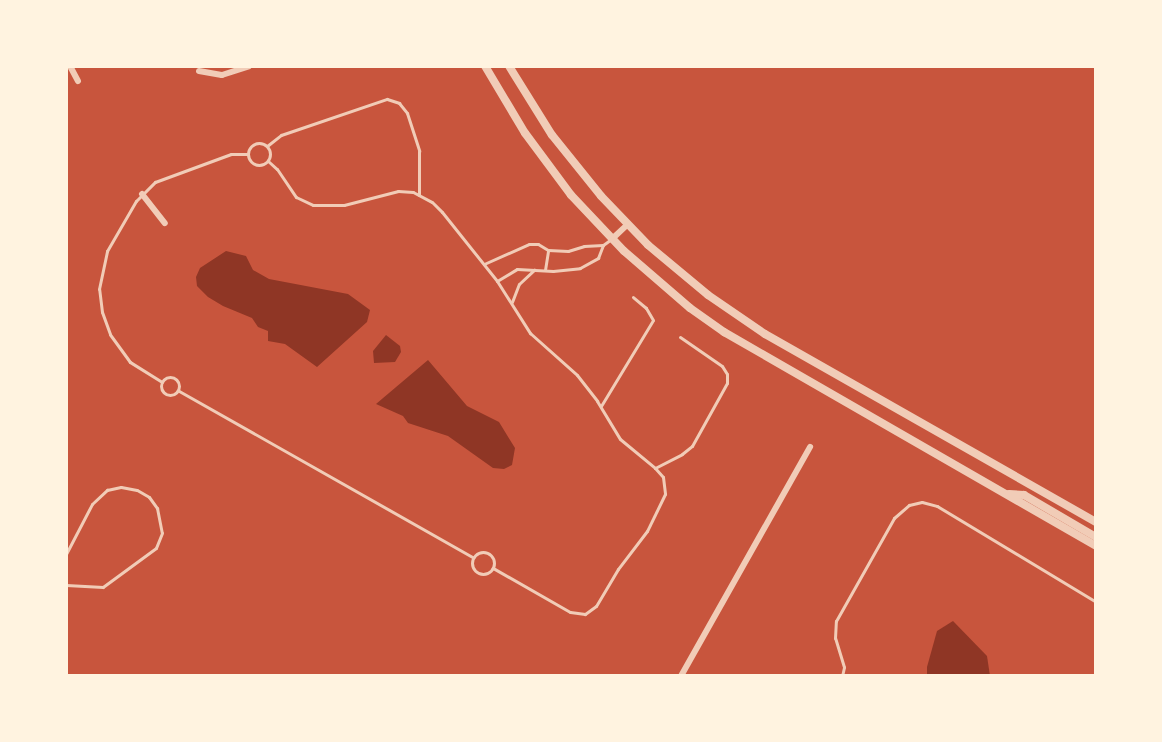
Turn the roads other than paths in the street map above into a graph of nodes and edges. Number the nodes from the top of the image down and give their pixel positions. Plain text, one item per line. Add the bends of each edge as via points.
1 (70, 66) edge
2 (249, 66) edge
3 (484, 66) edge
4 (509, 66) edge
5 (199, 71) dead end
6 (78, 81) dead end
7 (267, 146) junction
8 (248, 154) junction
9 (268, 161) junction
10 (142, 194) junction
11 (420, 195) junction
12 (165, 223) dead end
13 (627, 225) junction
14 (612, 239) junction
15 (603, 245) junction
16 (548, 250) junction
17 (484, 264) junction
18 (534, 270) junction
19 (545, 270) junction
20 (497, 281) junction
21 (633, 297) dead end
22 (512, 302) junction
23 (680, 337) dead end
24 (162, 382) junction
25 (178, 391) junction
26 (601, 406) junction
27 (810, 447) dead end
28 (656, 468) junction
29 (1005, 494) junction
30 (1096, 522) edge
31 (1096, 537) edge
32 (1096, 546) edge
33 (66, 554) edge
34 (473, 557) junction
35 (493, 568) junction
36 (66, 585) edge
37 (1096, 602) edge
38 (681, 676) edge
39 (842, 676) edge

1 - 6 street
2 - 5 street via 222,75
3 - 14 street via 541,157
4 - 13 street via 558,143
7 - 8 lane via 255,144
7 - 9 lane
7 - 11 lane via 281,135 387,99 399,103 407,113 419,151
8 - 9 lane via 255,165
8 - 10 lane via 231,154 159,180
9 - 11 lane via 296,197 313,205 344,205 393,191
10 - 12 street
10 - 24 lane via 107,251 99,297 118,350 137,368
11 - 17 lane via 442,212
13 - 14 street
13 - 30 street via 693,283 757,328
14 - 15 lane
14 - 29 street via 652,277 724,332
15 - 16 lane
15 - 19 lane via 598,258 588,264 571,270
16 - 17 lane via 529,244
16 - 19 lane
17 - 20 lane
18 - 19 lane
18 - 20 lane via 518,269
18 - 22 lane via 519,284
20 - 22 lane
21 - 26 lane via 653,320
22 - 26 lane via 530,333 577,375
23 - 28 lane via 722,366 727,383 692,446
24 - 25 lane via 164,394 171,396
24 - 25 lane via 176,378
25 - 34 lane
26 - 28 lane via 620,439
27 - 38 street
28 - 35 lane via 665,489 660,506 589,612 570,612
29 - 31 street via 1024,495
29 - 32 street
33 - 36 lane via 92,504 107,490 137,490 158,508 162,533 156,548 103,586
34 - 35 lane via 488,553
34 - 35 lane via 476,572 487,573
37 - 39 lane via 937,506 922,502 909,505 894,518 836,621 834,638 844,667

